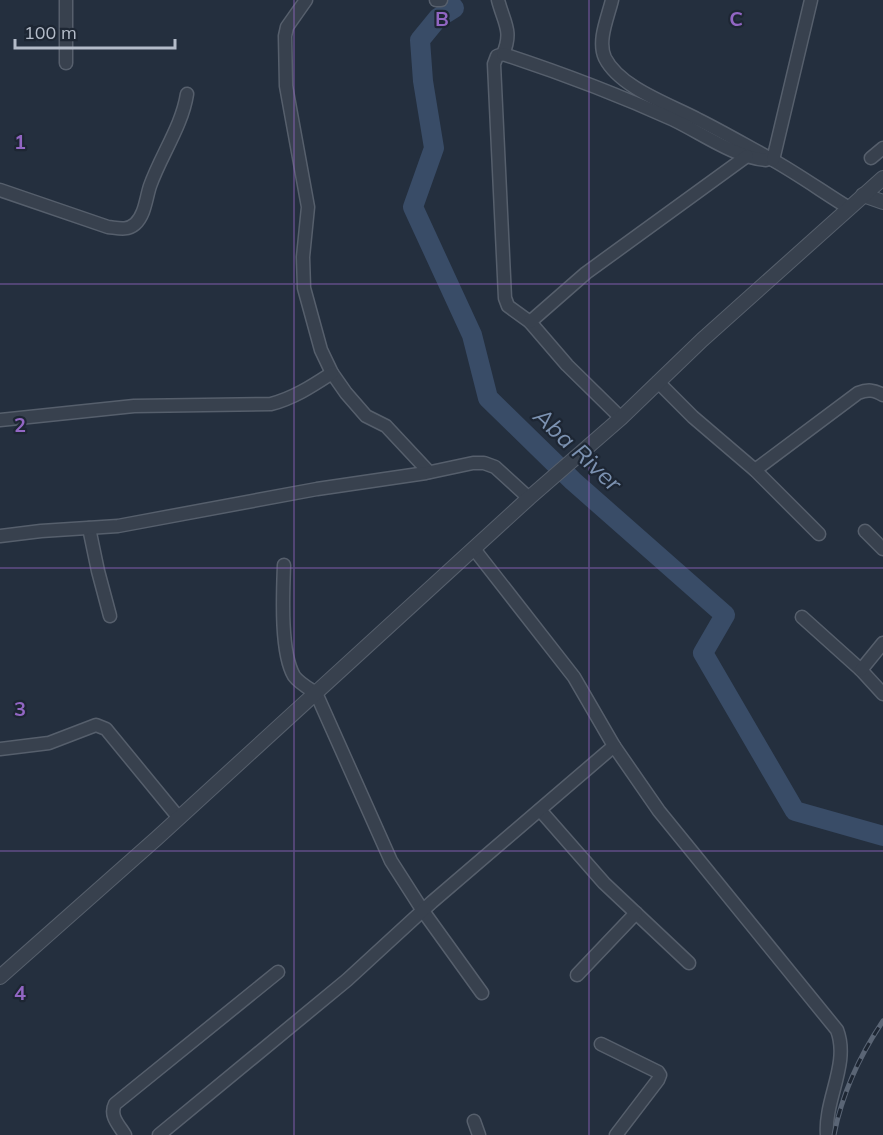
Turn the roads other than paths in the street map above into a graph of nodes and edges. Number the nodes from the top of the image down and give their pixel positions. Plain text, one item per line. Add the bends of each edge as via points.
1 (66, 0) edge
2 (306, 0) edge
3 (436, 0) edge
4 (441, 0) edge
5 (498, 0) edge
6 (612, 0) edge
7 (812, 0) edge
8 (503, 54) junction
9 (66, 63) dead end
10 (187, 94) dead end
11 (883, 148) edge
12 (747, 156) junction
13 (871, 158) dead end
14 (773, 160) junction
15 (883, 178) edge
16 (0, 190) edge
17 (863, 195) junction
18 (883, 202) edge
19 (849, 208) junction
20 (530, 322) junction
21 (332, 373) junction
22 (658, 382) junction
23 (883, 396) edge
24 (621, 418) junction
25 (0, 420) edge
26 (756, 470) junction
27 (429, 472) junction
28 (529, 498) junction
29 (89, 528) junction
30 (865, 531) dead end
31 (819, 534) dead end
32 (0, 536) edge
33 (474, 549) junction
34 (883, 549) edge
35 (284, 565) dead end
36 (111, 616) dead end
37 (802, 618) dead end
38 (883, 643) edge
39 (861, 670) junction
40 (316, 693) junction
41 (883, 694) edge
42 (614, 746) junction
43 (0, 749) edge
44 (540, 810) junction
45 (179, 818) junction
46 (423, 911) junction
47 (636, 913) junction
48 (689, 963) dead end
49 (278, 972) dead end
50 (577, 975) dead end
51 (0, 977) edge
52 (482, 993) dead end
53 (601, 1044) dead end
54 (474, 1121) dead end
55 (125, 1135) edge
56 (159, 1135) edge
57 (479, 1135) edge
58 (616, 1135) edge
59 (827, 1135) edge

1 - 9 street
2 - 21 street via 287,27 286,86 308,207 304,288
3 - 4 street
5 - 8 street via 509,34
6 - 14 street via 602,46 613,71 640,90
7 - 14 street
8 - 12 street via 593,86
8 - 20 street via 497,56 494,64 503,285 508,306
10 - 16 street via 141,216 131,228 108,227
11 - 13 street
12 - 14 street
12 - 20 street via 586,273
14 - 19 street
15 - 17 street
17 - 18 street
17 - 19 street
19 - 22 street
20 - 24 street
21 - 25 street via 301,393 271,404 134,406
21 - 27 street via 359,410 386,426
22 - 24 street
22 - 26 street
23 - 26 street via 874,390 858,393
24 - 28 street
26 - 31 street
27 - 28 street via 484,463 495,467
27 - 29 street
28 - 33 street
29 - 32 street
29 - 36 street
30 - 34 street
33 - 40 street
33 - 42 street via 574,677
35 - 40 street via 283,614 291,667 294,676
37 - 39 street
38 - 39 street
39 - 41 street
40 - 45 street
40 - 46 street via 391,861
42 - 44 street
42 - 59 street via 659,811 837,1030 842,1043 826,1121
43 - 45 street via 49,743 101,725
44 - 46 street
44 - 47 street
45 - 51 street
46 - 52 street
46 - 56 street via 347,980
47 - 48 street
47 - 50 street
49 - 55 street via 115,1104 113,1115
53 - 58 street via 660,1075
54 - 57 street

